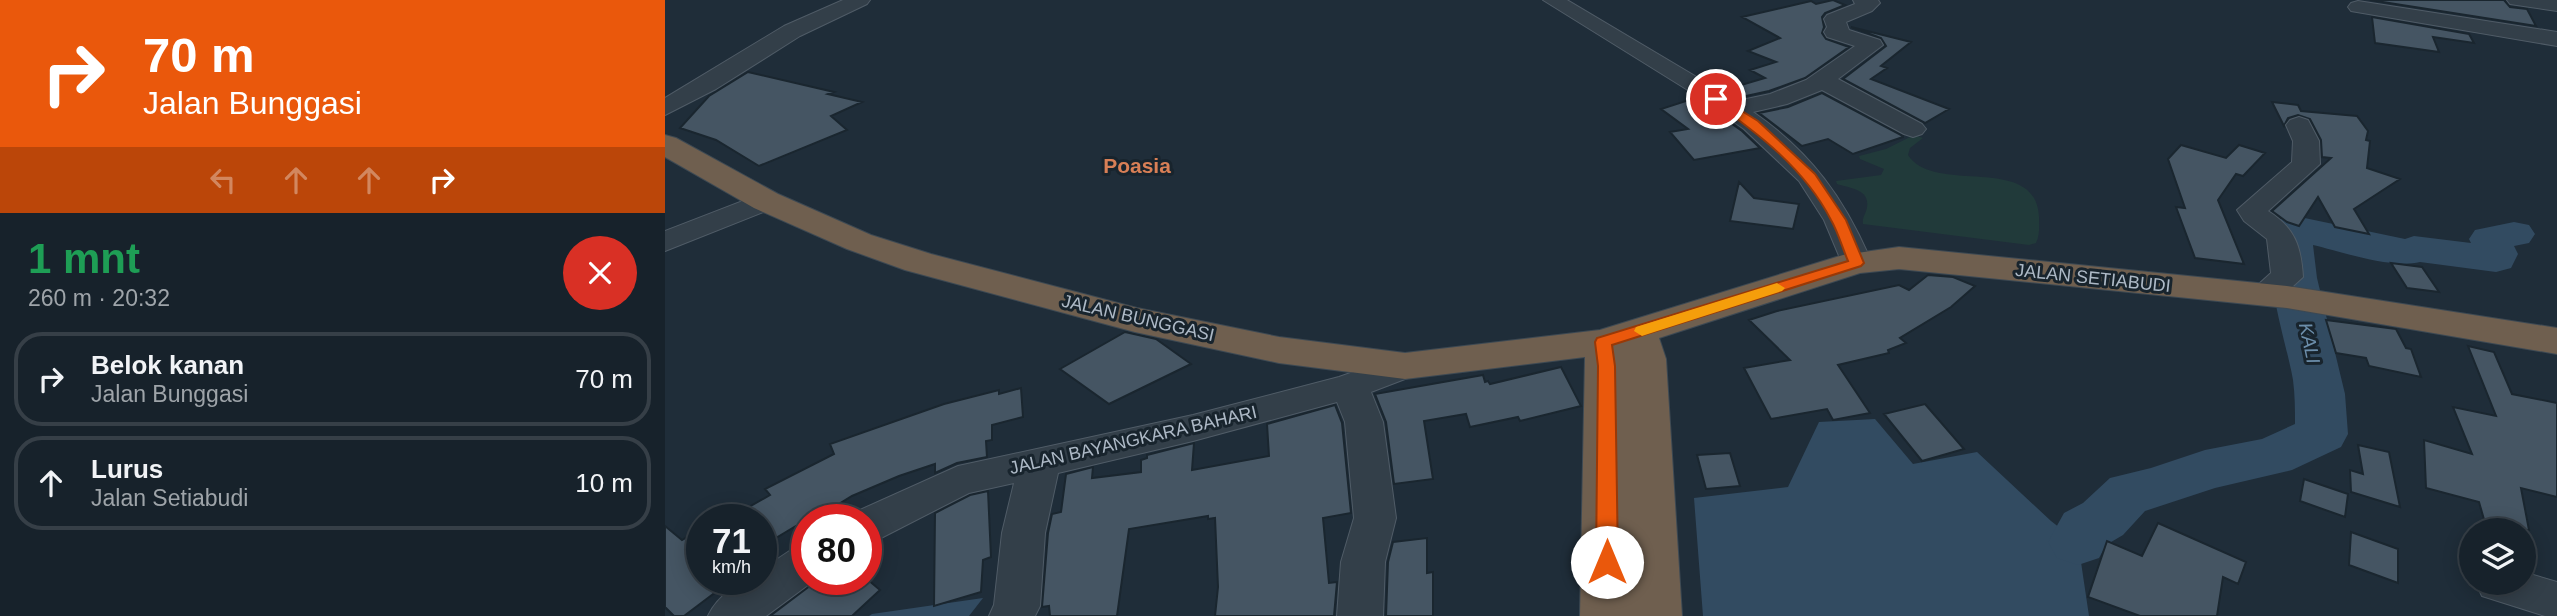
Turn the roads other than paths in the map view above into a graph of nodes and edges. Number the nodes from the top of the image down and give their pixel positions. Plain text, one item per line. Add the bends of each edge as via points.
1 (860, 0) edge
2 (1553, 0) edge
3 (1863, 0) edge
4 (2517, 0) edge
5 (2557, 5) edge
6 (2358, 7) dead end
7 (2557, 39) edge
8 (1821, 81) junction
9 (665, 108) edge
10 (1732, 110) junction
11 (2299, 125) dead end
12 (1913, 129) dead end
13 (665, 144) edge
14 (766, 201) junction
15 (665, 242) edge
16 (1856, 263) junction
17 (2292, 298) junction
18 (1620, 337) junction
19 (2557, 341) edge
20 (1405, 366) junction
21 (1350, 386) junction
22 (1041, 463) junction
23 (1629, 482) junction
24 (882, 518) edge
25 (791, 573) edge
26 (2536, 595) edge
27 (2557, 601) edge
28 (731, 616) edge
29 (1012, 616) edge
30 (1360, 616) edge
31 (1607, 616) edge
32 (1655, 616) edge

1 - 9 street via 792,30
2 - 10 street
3 - 8 street via 1870,3 1834,19 1836,32 1871,45
4 - 5 street
6 - 7 street
8 - 10 street
8 - 12 street
10 - 16 street via 1810,176 1839,220
11 - 17 street via 2306,141 2306,164 2252,211 2280,232 2287,277 2276,282
13 - 14 highway, JALAN BUNGGASI
14 - 15 street
14 - 20 highway, JALAN BUNGGASI via 918,262 1123,317 1279,350
16 - 17 highway, JALAN SETIABUDI via 1933,260
16 - 18 highway, JALAN SETIABUDI
17 - 19 highway, JALAN SETIABUDI
18 - 20 highway, JALAN BUNGGASI
18 - 23 highway via 1607,366
20 - 21 street, JALAN BAYANGKARA BAHARI
21 - 22 street, JALAN BAYANGKARA BAHARI
21 - 30 street via 1364,422 1375,518 1363,562
22 - 24 street, JALAN BAYANGKARA BAHARI via 958,481
22 - 29 street via 1021,538 1017,606
23 - 31 highway
23 - 32 highway
25 - 28 street
26 - 27 street

